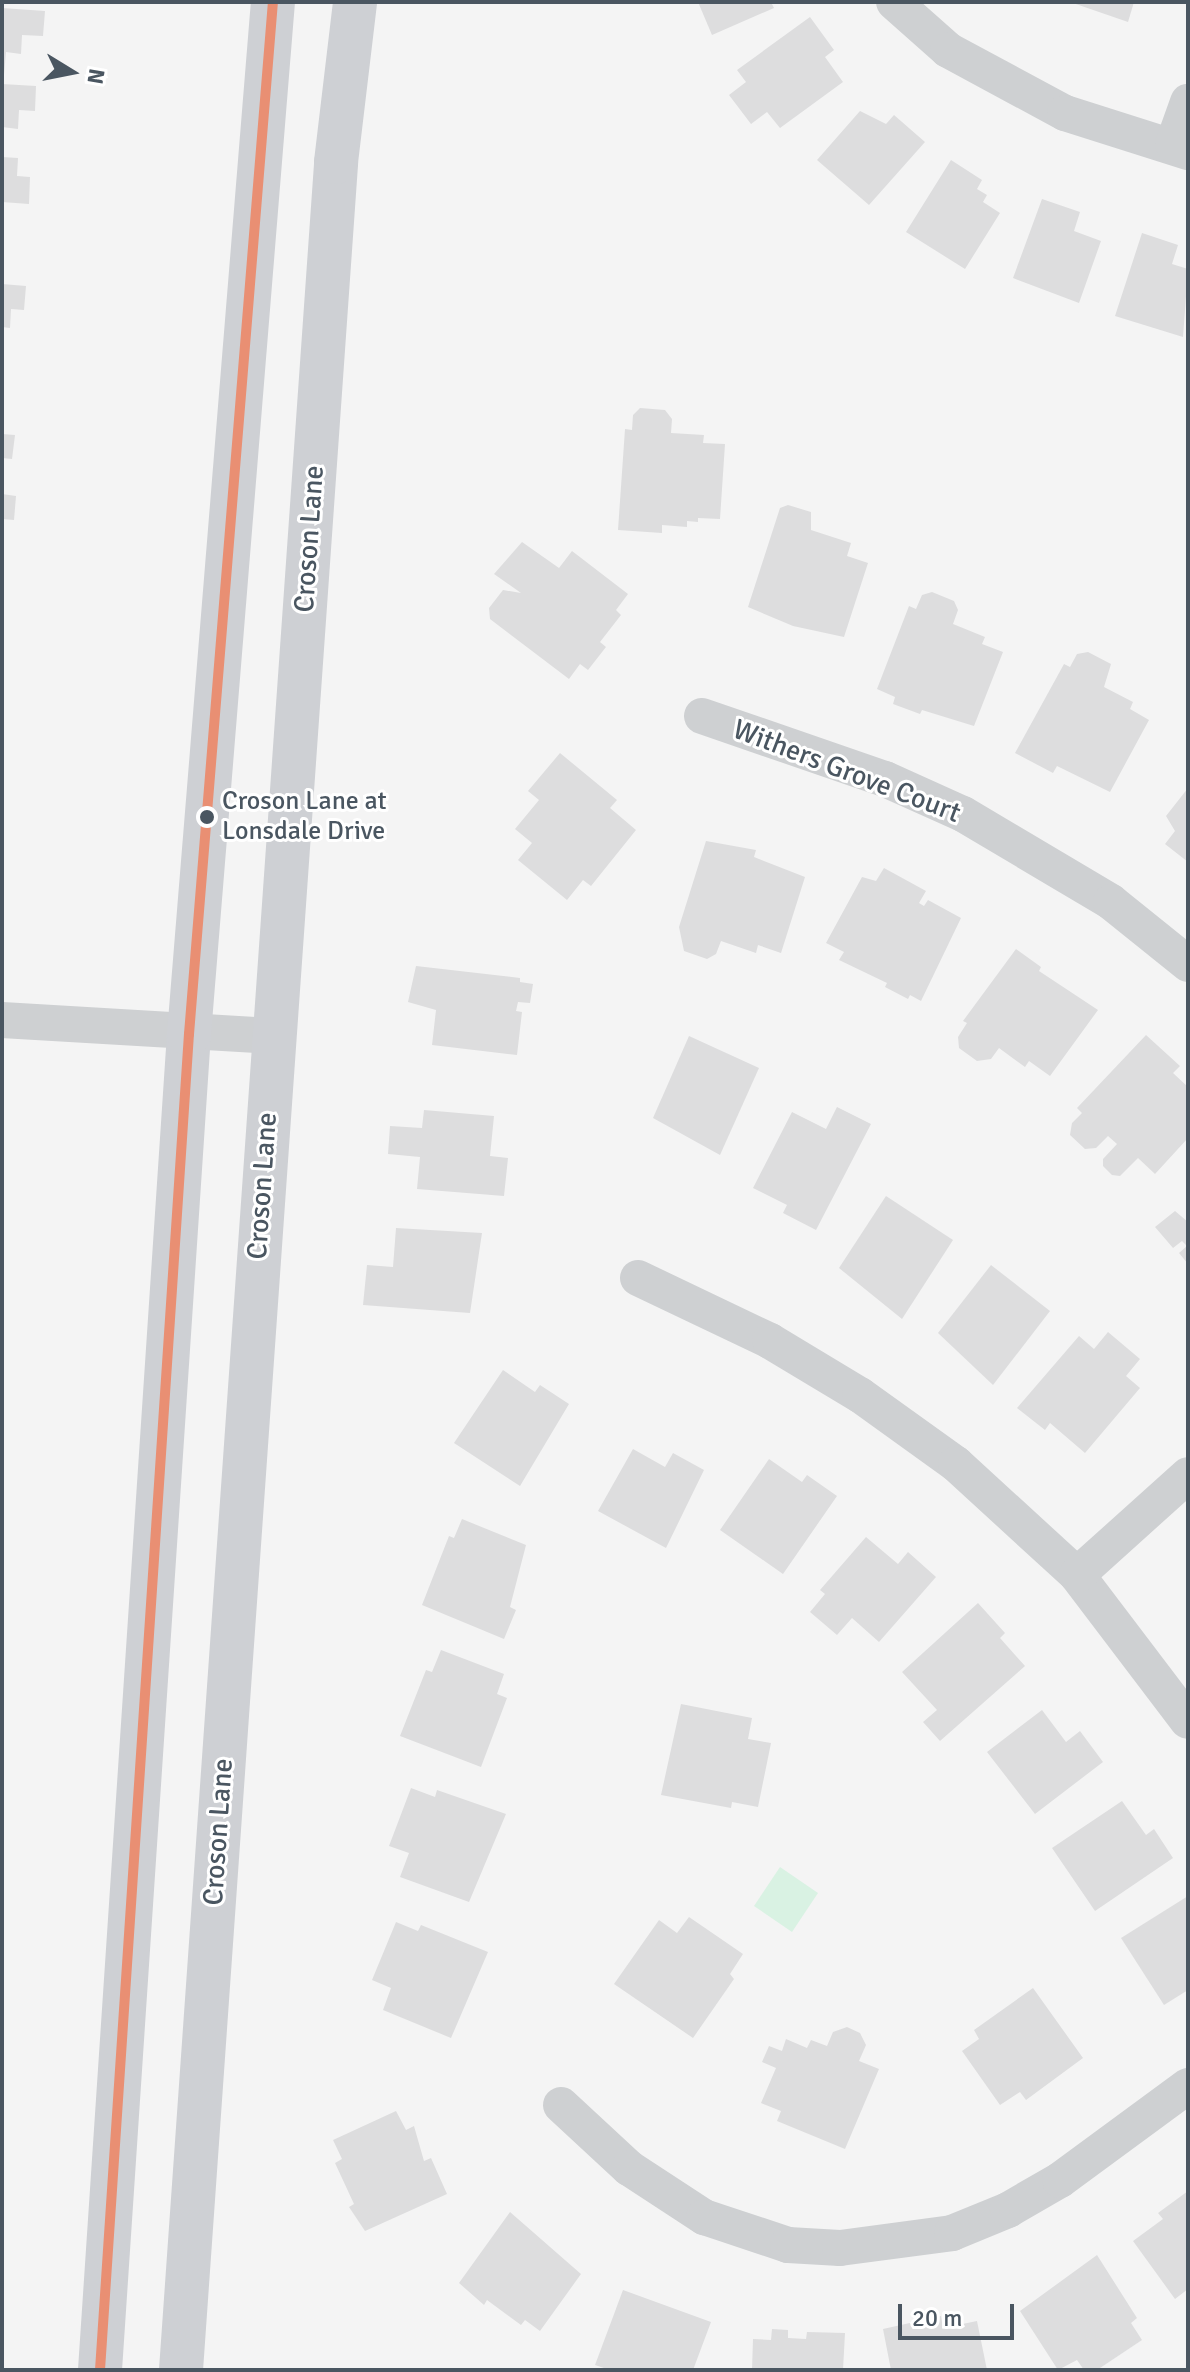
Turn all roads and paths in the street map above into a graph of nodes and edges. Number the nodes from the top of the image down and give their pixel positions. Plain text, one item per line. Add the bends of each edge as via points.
1 (273, 2) edge
2 (355, 2) edge
3 (894, 2) edge
4 (1188, 102) edge
5 (1181, 148) edge
6 (702, 716) dead end
7 (1188, 964) edge
8 (2, 1020) edge
9 (189, 1034) junction
10 (273, 1036) junction
11 (638, 1278) dead end
12 (1188, 1475) edge
13 (1077, 1575) junction
14 (1188, 1721) edge
15 (1188, 2086) edge
16 (561, 2105) dead end
17 (100, 2370) edge
18 (181, 2370) edge

1 - 9 main road
2 - 10 main road, Croson Lane via 336,162
3 - 5 street via 948,50 1065,113
4 - 5 street
6 - 7 street, Withers Grove Court via 885,779 963,814 1111,902
8 - 9 street
9 - 10 street
9 - 17 main road
10 - 18 main road, Croson Lane
11 - 13 street via 770,1341 860,1395 956,1464
12 - 13 street
13 - 14 street
15 - 16 street via 1060,2180 1008,2210 952,2233 840,2248 788,2245 704,2217 629,2168

